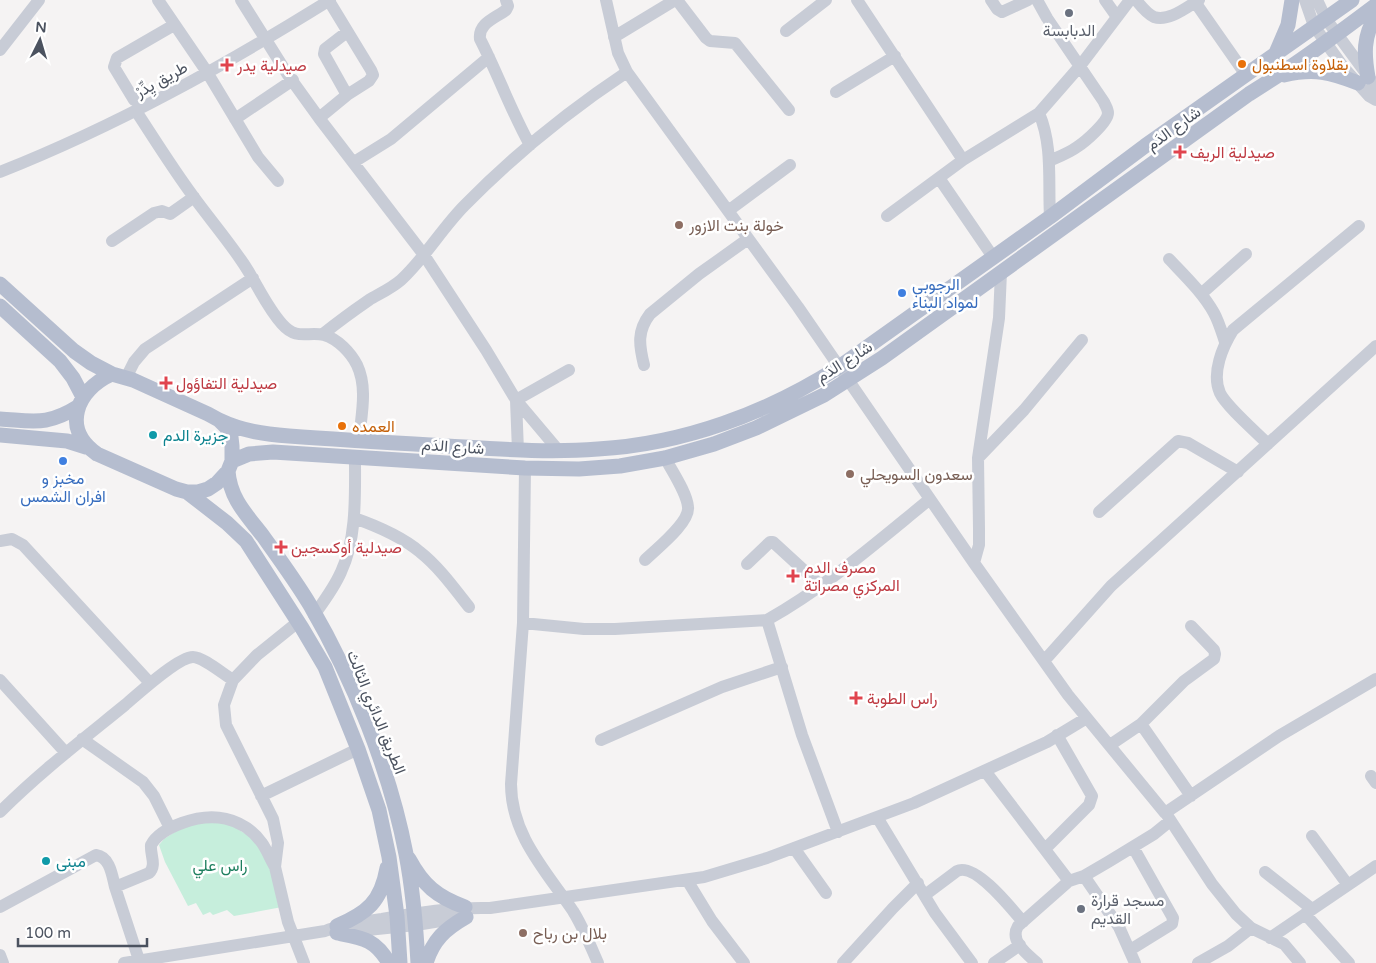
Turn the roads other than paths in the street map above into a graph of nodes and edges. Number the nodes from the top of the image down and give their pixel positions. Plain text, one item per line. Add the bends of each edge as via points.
1 (39, 0) edge
2 (158, 0) edge
3 (241, 0) edge
4 (329, 0) edge
5 (506, 0) edge
6 (606, 0) edge
7 (676, 0) edge
8 (826, 0) edge
9 (857, 0) edge
10 (991, 0) edge
11 (1028, 0) edge
12 (1037, 0) edge
13 (1105, 0) edge
14 (1130, 0) edge
15 (1136, 0) edge
16 (1292, 0) edge
17 (1305, 0) edge
18 (1317, 0) edge
19 (1352, 0) edge
20 (1197, 1) edge
21 (1376, 5) edge
22 (1376, 16) edge
23 (1116, 17) junction
24 (1320, 23) junction
25 (174, 26) junction
26 (786, 31) dead end
27 (347, 32) junction
28 (614, 37) junction
29 (1331, 39) junction
30 (266, 40) junction
31 (0, 50) edge
32 (1276, 54) junction
33 (895, 56) junction
34 (489, 57) junction
35 (1080, 66) junction
36 (207, 72) junction
37 (627, 72) junction
38 (1246, 75) junction
39 (1278, 77) junction
40 (293, 80) junction
41 (1367, 83) edge
42 (836, 92) dead end
43 (346, 95) junction
44 (1376, 100) edge
45 (135, 106) junction
46 (789, 110) dead end
47 (1039, 113) junction
48 (319, 118) junction
49 (235, 119) junction
50 (530, 145) junction
51 (963, 160) junction
52 (1049, 161) junction
53 (354, 162) junction
54 (790, 165) dead end
55 (0, 172) edge
56 (939, 178) junction
57 (278, 181) dead end
58 (194, 197) junction
59 (728, 211) junction
60 (887, 216) dead end
61 (1050, 217) junction
62 (1359, 226) dead end
63 (748, 239) junction
64 (112, 241) dead end
65 (1246, 254) dead end
66 (424, 255) junction
67 (993, 257) junction
68 (1170, 259) dead end
69 (1001, 272) junction
70 (252, 278) junction
71 (0, 284) edge
72 (1201, 294) junction
73 (0, 306) edge
74 (323, 334) junction
75 (1082, 340) dead end
76 (1225, 342) junction
77 (1376, 346) edge
78 (644, 365) dead end
79 (839, 367) junction
80 (569, 370) dead end
81 (119, 376) junction
82 (849, 380) junction
83 (516, 400) junction
84 (81, 402) junction
85 (0, 419) edge
86 (219, 420) junction
87 (0, 435) edge
88 (359, 440) junction
89 (1268, 444) junction
90 (86, 447) junction
91 (518, 451) junction
92 (559, 451) junction
93 (355, 458) junction
94 (665, 458) junction
95 (978, 458) junction
96 (230, 466) junction
97 (525, 468) junction
98 (1238, 472) junction
99 (187, 492) junction
100 (930, 499) junction
101 (1099, 512) dead end
102 (354, 518) junction
103 (0, 541) edge
104 (645, 560) dead end
105 (974, 563) junction
106 (747, 564) dead end
107 (821, 586) junction
108 (469, 606) dead end
109 (314, 615) junction
110 (767, 620) junction
111 (298, 622) junction
112 (523, 623) junction
113 (1191, 626) dead end
114 (1044, 661) junction
115 (782, 667) junction
116 (1376, 679) edge
117 (0, 680) edge
118 (233, 680) junction
119 (150, 683) junction
120 (1086, 718) junction
121 (1141, 724) junction
122 (1057, 735) junction
123 (82, 739) junction
124 (601, 740) dead end
125 (1110, 746) junction
126 (358, 749) junction
127 (66, 752) junction
128 (985, 771) junction
129 (261, 796) junction
130 (1191, 796) junction
131 (394, 806) junction
132 (379, 810) junction
133 (0, 812) edge
134 (877, 817) junction
135 (1168, 817) junction
136 (170, 828) junction
137 (838, 832) junction
138 (1312, 836) dead end
139 (1133, 847) junction
140 (794, 848) junction
141 (1044, 849) junction
142 (406, 854) junction
143 (389, 857) junction
144 (275, 867) junction
145 (1375, 870) edge
146 (1265, 872) dead end
147 (1084, 876) junction
148 (687, 880) junction
149 (1069, 881) junction
150 (918, 883) junction
151 (1348, 885) junction
152 (116, 887) junction
153 (826, 893) dead end
154 (925, 895) junction
155 (562, 897) junction
156 (0, 907) edge
157 (465, 912) junction
158 (1309, 912) junction
159 (415, 919) junction
160 (398, 922) junction
161 (1023, 922) junction
162 (1251, 928) junction
163 (333, 930) junction
164 (292, 936) junction
165 (1270, 938) junction
166 (1020, 945) junction
167 (1130, 950) junction
168 (0, 955) edge
169 (146, 961) edge
170 (3, 963) edge
171 (124, 963) edge
172 (304, 963) edge
173 (389, 963) edge
174 (400, 963) edge
175 (418, 963) edge
176 (426, 963) edge
177 (598, 963) edge
178 (744, 963) edge
179 (843, 963) edge
180 (972, 963) edge
181 (994, 963) edge
182 (1037, 963) edge
183 (1135, 963) edge
184 (1198, 963) edge
185 (1300, 963) edge
186 (1349, 963) edge

1 - 31 street
2 - 25 street
3 - 30 street
4 - 27 street
4 - 30 street, طريق يِدِّرْ
5 - 34 street via 506,10 482,27 479,34
6 - 28 street
7 - 28 street
7 - 46 street via 710,41 735,43
8 - 26 street
9 - 33 street
10 - 11 street via 1002,12
12 - 35 street
13 - 23 street
14 - 23 street
15 - 20 street via 1150,15 1160,17 1182,11
16 - 32 main road via 1288,25
17 - 24 street
18 - 24 street
19 - 24 main road, شارع الدَم
20 - 38 street
21 - 29 main road, شارع الدَم
22 - 41 main road via 1365,45
23 - 35 street
24 - 29 street
24 - 32 main road, شارع الدَم
25 - 36 street
25 - 45 street via 115,62 114,67
27 - 43 street via 325,49 324,54
27 - 43 street via 372,75 369,81
28 - 37 street
29 - 39 main road, شارع الدَم
29 - 41 street
30 - 36 street, طريق يِدِّرْ
30 - 40 street
32 - 38 main road, شارع الدَم
33 - 42 street
33 - 51 street
34 - 50 street
34 - 53 street via 399,133
35 - 47 street
35 - 52 street via 1104,102 1108,115 1084,142
36 - 45 street, طريق يِدِّرْ
36 - 49 street
37 - 50 street
37 - 59 street
38 - 61 main road, شارع الدَم
39 - 41 main road via 1315,71
39 - 69 main road, شارع الدَم via 1249,94
40 - 48 street
40 - 49 street
41 - 44 street via 1369,96
43 - 48 street
45 - 55 street, طريق يِدِّرْ via 88,135
45 - 58 street
47 - 51 street
47 - 52 street via 1048,140
48 - 53 street
49 - 57 street
50 - 66 street via 467,203
51 - 56 street
52 - 61 street
53 - 66 street
54 - 59 street
56 - 60 street
56 - 67 street
58 - 64 street via 170,214 154,213
58 - 70 street
59 - 63 street
61 - 67 main road, شارع الدَم
62 - 76 street via 1233,330
63 - 78 street via 650,314 639,337
63 - 79 street
65 - 72 street
66 - 74 street via 399,282
66 - 83 street
67 - 79 main road, شارع الدَم
68 - 72 street
69 - 82 main road, شارع الدَم
69 - 95 street via 999,318
70 - 74 street via 273,313 291,332
70 - 81 street via 144,349
71 - 81 main road via 74,352
72 - 76 street via 1214,314
73 - 84 main road via 60,361 73,378
74 - 88 street via 344,347 357,365 363,390
75 - 95 street via 1024,410
76 - 89 street via 1217,373 1219,393
77 - 89 street
79 - 82 street
79 - 92 main road, شارع الدَم via 757,411 726,423 639,445
80 - 83 street
81 - 84 main road via 95,383
81 - 86 main road, شارع الدَم
82 - 94 main road, شارع الدَم via 756,428
82 - 100 street
83 - 91 street
83 - 92 street
84 - 85 main road via 63,416 50,420
84 - 90 main road via 78,428
86 - 88 main road, شارع الدَم via 251,432
86 - 96 main road, الطريق الدائري الثالث via 231,437
87 - 90 main road via 66,441
88 - 91 main road, شارع الدَم
89 - 98 street
90 - 99 main road via 176,490
91 - 92 main road, شارع الدَم
93 - 96 main road, شارع الدَم via 273,452 250,454
93 - 97 main road, شارع الدَم
93 - 102 street
94 - 97 main road, شارع الدَم via 600,468
94 - 104 street via 686,500 687,514
95 - 105 street via 979,530
96 - 99 main road via 208,489
96 - 109 main road, الطريق الدائري الثالث via 229,482 235,501 263,536
97 - 112 street
98 - 101 street via 1188,443 1178,441
98 - 114 street via 1111,586
99 - 111 main road, الطريق الدائري الثالث via 246,541
100 - 105 street
100 - 107 street
102 - 108 street via 420,551
102 - 109 street via 342,570
103 - 119 street via 12,540 23,545
105 - 114 street
106 - 107 street via 773,542
107 - 110 street
109 - 131 main road, الطريق الدائري الثالث via 344,669 380,759
110 - 112 street via 607,629
110 - 115 street
111 - 118 street
111 - 126 main road, الطريق الدائري الثالث via 325,667
112 - 155 street via 512,803 528,845
113 - 121 street via 1214,650 1214,659 1184,681
114 - 120 street
115 - 124 street via 722,687
115 - 137 street via 802,735
116 - 130 street via 1280,736
117 - 127 street
118 - 119 street via 193,657 181,661
118 - 129 street via 224,705 226,725
119 - 123 street
120 - 122 street
120 - 125 street
121 - 125 street
121 - 130 street
122 - 128 street
122 - 141 street via 1092,796 1089,805
123 - 127 street
123 - 136 street via 143,782
125 - 135 street
126 - 129 street
126 - 132 main road, الطريق الدائري الثالث
127 - 133 street
128 - 134 street
128 - 141 street
129 - 144 street via 277,832
130 - 135 street
131 - 132 main road
131 - 142 main road, الطريق الدائري الثالث
132 - 143 main road, الطريق الدائري الثالث
134 - 137 street
134 - 150 street
135 - 139 street
135 - 162 street via 1222,897
136 - 144 street via 202,817 232,819 260,841
136 - 152 street via 151,844 154,866 149,874
137 - 140 street
138 - 151 street
139 - 147 street
139 - 167 street via 1173,918 1172,924
140 - 148 street via 724,872
140 - 153 street
141 - 149 street
142 - 157 main road via 414,870 436,894
142 - 159 main road, الطريق الدائري الثالث
143 - 160 main road, الطريق الدائري الثالث
143 - 163 main road via 383,885 371,907
144 - 164 street
145 - 151 street
146 - 158 street
147 - 149 street
147 - 167 street via 1112,916
148 - 155 street
148 - 178 street via 712,921
149 - 161 street
150 - 154 street
150 - 179 street
151 - 158 street
152 - 156 street via 107,861 96,855
152 - 169 street
154 - 161 street via 960,869 968,870 995,890
154 - 180 street
155 - 157 street
155 - 177 street via 583,929
157 - 159 street
157 - 176 main road via 439,936
158 - 165 street
158 - 186 street
159 - 160 street
159 - 175 main road, الطريق الدائري الثالث
160 - 163 street
160 - 174 main road, الطريق الدائري الثالث
161 - 166 street via 1016,932
162 - 165 street
162 - 184 street
163 - 164 street
163 - 173 main road via 372,942
164 - 169 street
164 - 172 street
165 - 185 street via 1284,944
166 - 181 street
166 - 182 street
167 - 183 street
168 - 170 street
169 - 171 street

